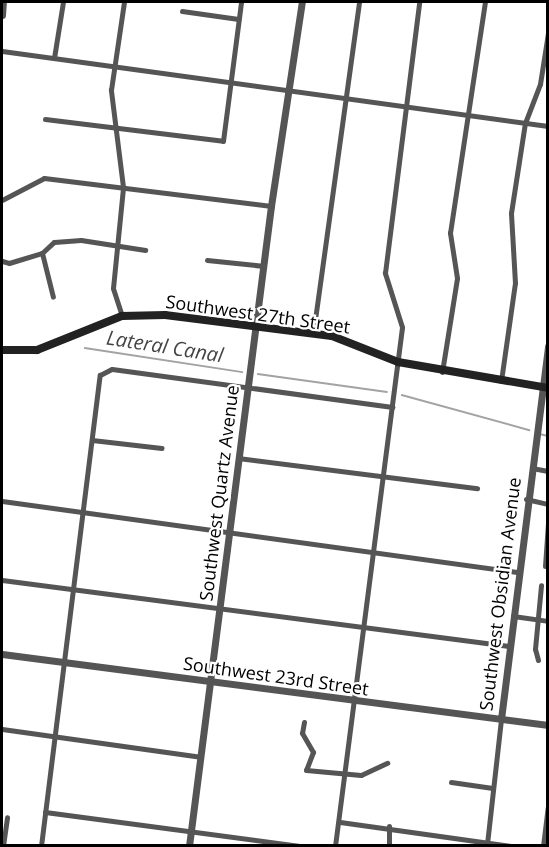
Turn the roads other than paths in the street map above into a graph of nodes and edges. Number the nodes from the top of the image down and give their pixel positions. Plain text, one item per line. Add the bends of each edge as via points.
1 (3, 2) edge
2 (63, 2) edge
3 (124, 2) edge
4 (241, 2) edge
5 (302, 2) edge
6 (360, 2) edge
7 (419, 2) edge
8 (485, 2) edge
9 (182, 11) dead end
10 (2, 15) edge
11 (238, 19) junction
12 (548, 33) edge
13 (2, 51) edge
14 (54, 58) junction
15 (115, 66) junction
16 (230, 82) junction
17 (289, 92) junction
18 (345, 98) junction
19 (409, 105) junction
20 (466, 115) junction
21 (45, 119) dead end
22 (525, 123) junction
23 (116, 125) junction
24 (548, 126) edge
25 (123, 187) junction
26 (2, 200) edge
27 (271, 206) junction
28 (119, 245) junction
29 (145, 250) dead end
30 (42, 253) junction
31 (207, 260) dead end
32 (2, 261) edge
33 (264, 266) junction
34 (53, 297) dead end
35 (122, 316) junction
36 (257, 327) junction
37 (313, 334) junction
38 (548, 346) edge
39 (2, 350) edge
40 (398, 362) junction
41 (442, 372) junction
42 (501, 381) junction
43 (544, 387) edge
44 (247, 388) junction
45 (392, 407) junction
46 (93, 440) junction
47 (162, 448) dead end
48 (238, 458) junction
49 (530, 467) junction
50 (548, 471) edge
51 (383, 478) junction
52 (477, 488) dead end
53 (526, 499) junction
54 (2, 501) edge
55 (548, 504) edge
56 (82, 513) junction
57 (548, 523) edge
58 (229, 532) junction
59 (374, 553) junction
60 (545, 566) dead end
61 (517, 572) junction
62 (2, 580) edge
63 (541, 585) dead end
64 (74, 590) junction
65 (219, 609) junction
66 (513, 616) junction
67 (538, 618) junction
68 (548, 621) edge
69 (364, 627) junction
70 (509, 646) junction
71 (2, 654) edge
72 (538, 660) dead end
73 (64, 662) junction
74 (210, 682) junction
75 (355, 702) junction
76 (501, 719) junction
77 (304, 722) dead end
78 (548, 725) edge
79 (2, 729) edge
80 (54, 736) junction
81 (200, 757) junction
82 (387, 763) dead end
83 (346, 774) junction
84 (451, 782) dead end
85 (493, 788) junction
86 (548, 807) edge
87 (45, 812) junction
88 (7, 817) dead end
89 (340, 822) junction
90 (388, 826) junction
91 (191, 832) junction
92 (488, 843) edge
93 (3, 846) edge
94 (41, 846) edge
95 (189, 846) edge
96 (300, 846) edge
97 (335, 846) edge
98 (389, 846) edge
99 (510, 846) edge
100 (543, 846) edge

1 - 10 street
2 - 14 street
3 - 15 street
4 - 11 street
5 - 17 street, Southwest Quartz Avenue
6 - 18 street
7 - 19 street
8 - 20 street
9 - 11 street
11 - 16 street
12 - 22 street via 540,84
13 - 14 street
14 - 15 street
15 - 16 street
15 - 23 street via 111,90
16 - 17 street
16 - 23 street via 223,141
17 - 18 street
17 - 27 street, Southwest Quartz Avenue
18 - 19 street
18 - 37 street
19 - 20 street
19 - 40 street via 385,273 402,327
20 - 22 street
20 - 41 street via 450,233 457,278
21 - 23 street
22 - 24 street
22 - 42 street via 511,213 515,283
23 - 25 street
25 - 26 street via 44,178
25 - 27 street
25 - 28 street
27 - 33 street, Southwest Quartz Avenue
28 - 29 street
28 - 30 street via 81,240 54,242
28 - 35 street via 113,288
30 - 32 street via 9,263
30 - 34 street
31 - 33 street
33 - 36 street, Southwest Quartz Avenue
35 - 36 main road, Southwest 27th Street via 165,315
35 - 39 main road, Southwest 27th Street via 37,351
36 - 37 main road, Southwest 27th Street
36 - 44 street, Southwest Quartz Avenue
37 - 40 main road, Southwest 27th Street via 349,340
38 - 43 street, Southwest Obsidian Avenue
40 - 41 main road, Southwest 27th Street
40 - 45 street
41 - 42 main road, Southwest 27th Street
42 - 43 main road, Southwest 27th Street
43 - 49 street, Southwest Obsidian Avenue
44 - 45 street
44 - 46 street via 112,369 100,375
44 - 48 street, Southwest Quartz Avenue
45 - 51 street
46 - 47 street
46 - 56 street
48 - 51 street
48 - 58 street, Southwest Quartz Avenue
49 - 50 street
49 - 53 street, Southwest Obsidian Avenue
51 - 52 street
51 - 59 street
53 - 55 street
53 - 61 street, Southwest Obsidian Avenue
54 - 56 street
56 - 58 street
56 - 64 street
57 - 60 street
58 - 59 street
58 - 65 street, Southwest Quartz Avenue
59 - 61 street
59 - 69 street
61 - 66 street, Southwest Obsidian Avenue
62 - 64 street
63 - 67 street
64 - 65 street
64 - 73 street
65 - 69 street
65 - 74 street, Southwest Quartz Avenue
66 - 67 street
66 - 70 street, Southwest Obsidian Avenue
67 - 68 street
67 - 72 street
69 - 70 street
69 - 75 street
70 - 76 street, Southwest Obsidian Avenue
71 - 73 street, Southwest 23rd Street
73 - 74 street, Southwest 23rd Street
73 - 80 street
74 - 75 street, Southwest 23rd Street
74 - 81 street, Southwest Quartz Avenue
75 - 76 street, Southwest 23rd Street
75 - 83 street
76 - 78 street, Southwest 23rd Street
76 - 85 street, Southwest Obsidian Avenue
77 - 83 street via 302,733 313,752 306,770
79 - 80 street
80 - 81 street
80 - 87 street
81 - 91 street, Southwest Quartz Avenue
82 - 83 street via 374,772
83 - 89 street
84 - 85 street
85 - 92 street, Southwest Obsidian Avenue
86 - 100 street
87 - 91 street
87 - 94 street
88 - 93 street
89 - 90 street
89 - 97 street
90 - 92 street
90 - 98 street
91 - 95 street, Southwest Quartz Avenue
91 - 96 street
92 - 99 street

